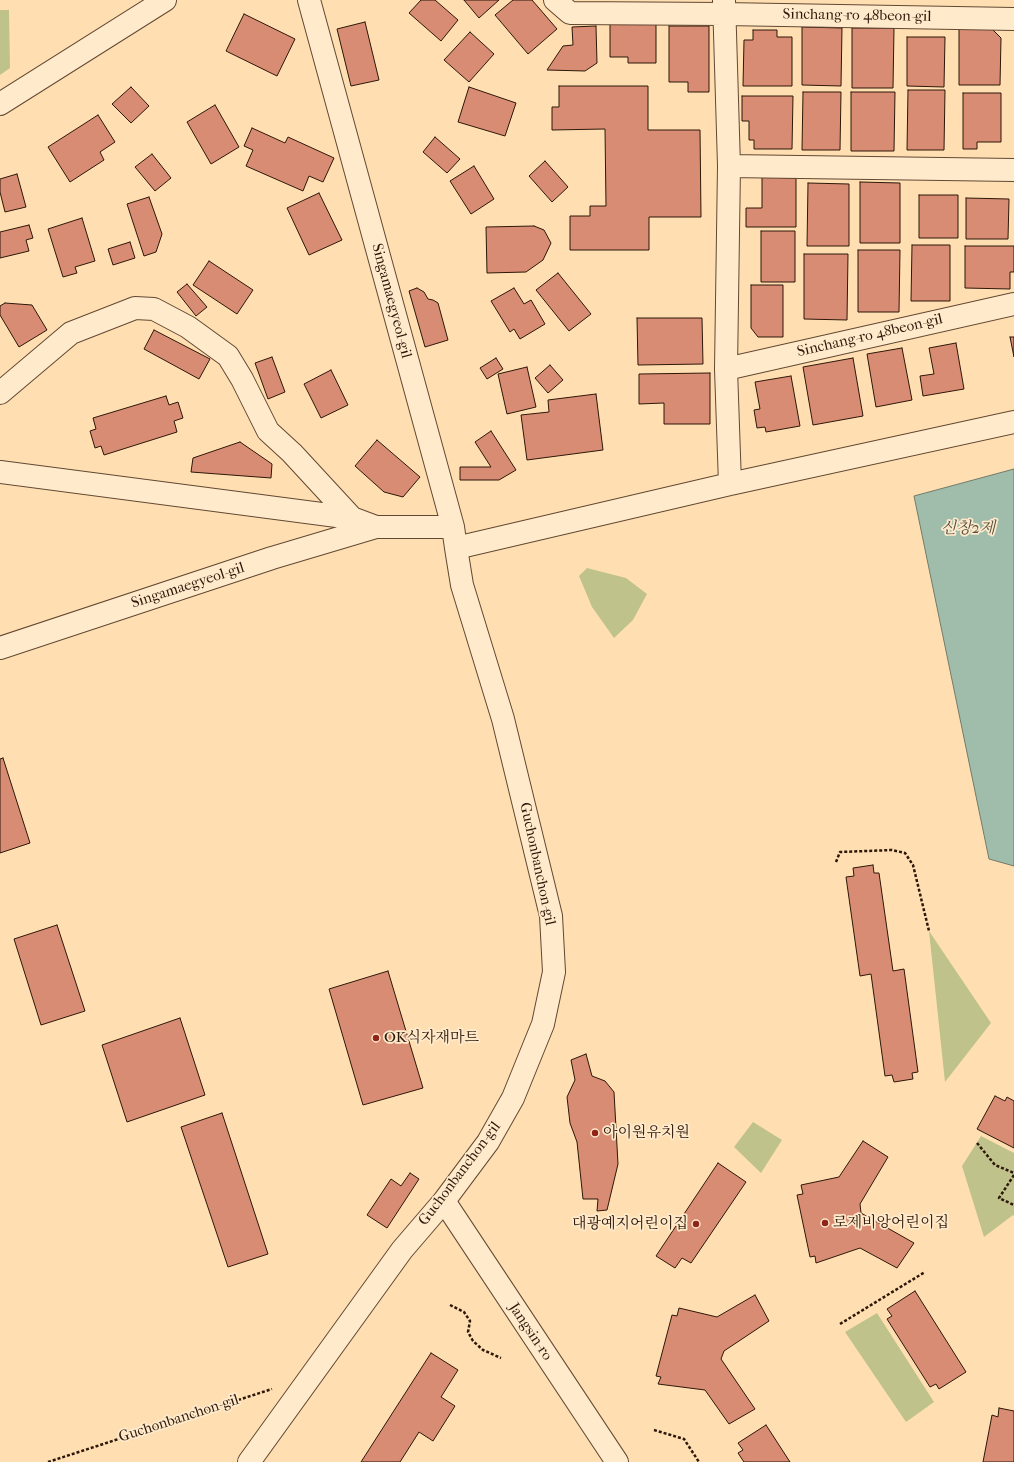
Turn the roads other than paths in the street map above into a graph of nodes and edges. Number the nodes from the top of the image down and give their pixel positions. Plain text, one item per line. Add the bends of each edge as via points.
1 (165, 0) edge
2 (309, 0) edge
3 (556, 0) edge
4 (724, 7) edge
5 (1014, 19) edge
6 (0, 104) edge
7 (729, 166) junction
8 (1014, 170) edge
9 (1014, 304) edge
10 (726, 369) junction
11 (0, 393) edge
12 (1014, 422) edge
13 (0, 472) edge
14 (730, 484) junction
15 (352, 518) junction
16 (376, 527) junction
17 (453, 527) junction
18 (456, 548) junction
19 (0, 648) edge
20 (444, 1201) junction
21 (249, 1462) edge
22 (617, 1462) edge

1 - 6 street
2 - 17 street, Singamaegyeol-gil
3 - 4 street, Sinchang-ro 48beon-gil via 570,13
4 - 5 street, Sinchang-ro 48beon-gil
4 - 7 street
7 - 8 street
7 - 10 street
9 - 10 street, Sinchang-ro 48beon-gil
10 - 14 street
11 - 15 street, Singamaegyeol-gil via 71,333 135,308 154,309 188,327 228,356 268,431
12 - 14 street
13 - 15 street, Singamaegyeol-gil
14 - 18 street
15 - 16 street, Singamaegyeol-gil
16 - 17 street, Singamaegyeol-gil
16 - 19 street, Singamaegyeol-gil via 272,558
17 - 18 street, Guchonbanchon-gil
18 - 20 street, Guchonbanchon-gil via 462,584 503,719 533,838 551,916 554,972 543,1024 513,1098 488,1142
20 - 21 street, Guchonbanchon-gil via 402,1250
20 - 22 street, Jangsin-ro

